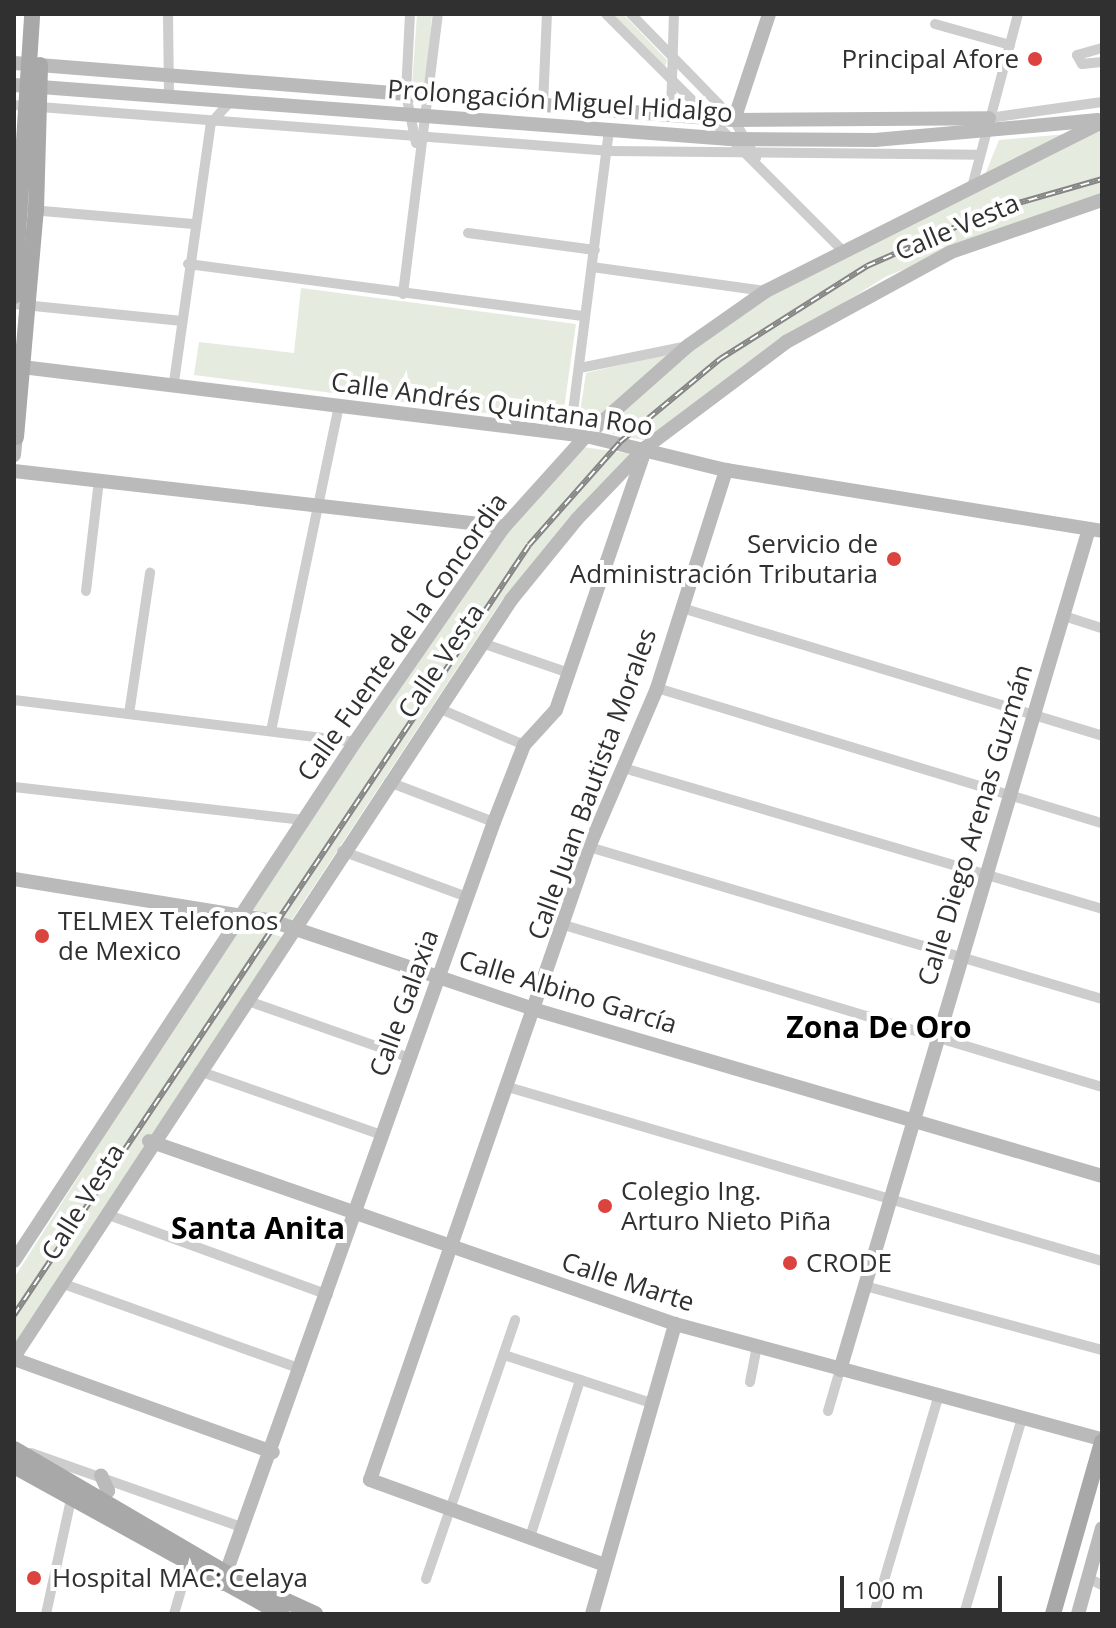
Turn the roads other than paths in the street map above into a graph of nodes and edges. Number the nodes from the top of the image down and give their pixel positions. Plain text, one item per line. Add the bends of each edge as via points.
1 (32, 14) edge
2 (168, 14) edge
3 (410, 14) edge
4 (438, 14) edge
5 (547, 14) edge
6 (606, 14) edge
7 (631, 14) edge
8 (674, 14) edge
9 (769, 14) edge
10 (1018, 14) edge
11 (935, 24) dead end
12 (1010, 45) junction
13 (1102, 48) edge
14 (671, 55) junction
15 (1102, 62) edge
16 (28, 64) edge
17 (169, 75) junction
18 (671, 79) junction
19 (28, 86) edge
20 (406, 94) junction
21 (169, 96) junction
22 (433, 97) junction
23 (231, 101) junction
24 (1102, 102) edge
25 (543, 105) junction
26 (27, 106) edge
27 (671, 113) junction
28 (407, 114) junction
29 (709, 116) junction
30 (429, 117) junction
31 (989, 118) junction
32 (734, 120) junction
33 (1102, 121) edge
34 (211, 123) junction
35 (609, 130) junction
36 (984, 134) junction
37 (414, 138) junction
38 (426, 138) junction
39 (748, 138) junction
40 (730, 139) junction
41 (610, 151) junction
42 (420, 152) junction
43 (979, 155) junction
44 (756, 158) junction
45 (972, 187) junction
46 (1102, 200) edge
47 (24, 209) edge
48 (193, 224) junction
49 (468, 233) dead end
50 (841, 249) junction
51 (595, 250) junction
52 (188, 264) junction
53 (592, 267) junction
54 (766, 291) junction
55 (403, 294) junction
56 (19, 302) edge
57 (585, 316) junction
58 (182, 321) junction
59 (689, 345) junction
60 (18, 366) edge
61 (580, 368) junction
62 (174, 382) junction
63 (339, 406) junction
64 (570, 435) junction
65 (586, 436) junction
66 (16, 437) edge
67 (645, 448) junction
68 (14, 455) edge
69 (726, 470) junction
70 (14, 471) edge
71 (99, 480) junction
72 (317, 509) junction
73 (504, 527) junction
74 (1096, 530) edge
75 (150, 573) dead end
76 (86, 591) dead end
77 (682, 608) junction
78 (1064, 616) junction
79 (1102, 628) edge
80 (482, 643) junction
81 (569, 673) junction
82 (657, 688) junction
83 (14, 700) edge
84 (438, 708) junction
85 (129, 714) junction
86 (1033, 716) junction
87 (271, 731) junction
88 (1102, 736) edge
89 (355, 742) junction
90 (524, 745) junction
91 (627, 769) junction
92 (389, 782) junction
93 (14, 787) edge
94 (1010, 796) junction
95 (303, 820) junction
96 (494, 822) junction
97 (1102, 823) edge
98 (589, 847) junction
99 (342, 851) junction
100 (984, 874) junction
101 (14, 879) edge
102 (467, 897) junction
103 (1102, 909) edge
104 (238, 914) junction
105 (564, 925) junction
106 (294, 928) junction
107 (958, 955) junction
108 (439, 977) junction
109 (1102, 999) edge
110 (248, 1001) junction
111 (536, 1010) junction
112 (935, 1038) junction
113 (410, 1058) junction
114 (199, 1071) junction
115 (508, 1087) junction
116 (1102, 1087) edge
117 (914, 1121) junction
118 (382, 1135) junction
119 (149, 1141) junction
120 (1102, 1176) edge
121 (891, 1199) junction
122 (106, 1214) junction
123 (356, 1216) junction
124 (451, 1250) junction
125 (14, 1261) edge
126 (1102, 1261) edge
127 (61, 1283) junction
128 (865, 1286) junction
129 (328, 1295) junction
130 (515, 1320) dead end
131 (675, 1324) junction
132 (757, 1347) junction
133 (1102, 1350) edge
134 (504, 1355) junction
135 (14, 1358) edge
136 (301, 1369) junction
137 (840, 1370) junction
138 (580, 1380) junction
139 (750, 1382) dead end
140 (938, 1398) junction
141 (654, 1404) junction
142 (828, 1411) dead end
143 (1021, 1421) junction
144 (1102, 1440) edge
145 (14, 1448) edge
146 (273, 1452) junction
147 (14, 1466) edge
148 (101, 1475) junction
149 (1102, 1481) edge
150 (71, 1499) junction
151 (96, 1506) junction
152 (451, 1509) junction
153 (244, 1528) junction
154 (1102, 1528) edge
155 (530, 1537) junction
156 (605, 1565) junction
157 (188, 1566) junction
158 (225, 1579) junction
159 (426, 1579) dead end
160 (1095, 1582) edge
161 (274, 1612) edge
162 (46, 1614) edge
163 (174, 1614) edge
164 (315, 1614) edge
165 (592, 1614) edge
166 (874, 1614) edge
167 (964, 1614) edge
168 (1053, 1614) edge
169 (1064, 1614) edge
170 (1078, 1614) edge

1 - 16 main road
2 - 17 street
3 - 20 street
4 - 22 street
5 - 25 street
6 - 18 street
7 - 14 street
8 - 14 street
9 - 32 main road
10 - 12 street
11 - 12 street
12 - 31 street
13 - 15 street via 1077,55 1082,64
14 - 18 street
14 - 32 street
16 - 17 main road, Prolongación Miguel Hidalgo
16 - 19 main road
17 - 20 main road, Prolongación Miguel Hidalgo
17 - 21 street
18 - 27 street
18 - 29 street
19 - 21 main road, Prolongación Miguel Hidalgo
19 - 26 main road
20 - 22 main road, Prolongación Miguel Hidalgo
20 - 28 street
21 - 23 main road, Prolongación Miguel Hidalgo
22 - 25 main road, Prolongación Miguel Hidalgo
22 - 30 street
23 - 28 main road, Prolongación Miguel Hidalgo
23 - 34 street
24 - 31 street
25 - 27 main road, Prolongación Miguel Hidalgo
26 - 34 street
26 - 47 main road
27 - 29 main road, Prolongación Miguel Hidalgo
28 - 30 main road, Prolongación Miguel Hidalgo
28 - 37 street
29 - 32 main road, Prolongación Miguel Hidalgo
29 - 40 street
30 - 35 main road, Prolongación Miguel Hidalgo
30 - 38 street
31 - 32 main road, Prolongación Miguel Hidalgo
31 - 36 street
32 - 39 street
33 - 36 main road, Prolongación Miguel Hidalgo
33 - 45 main road, Calle Fuente de la Concordia
34 - 37 street
34 - 48 street
35 - 40 main road, Prolongación Miguel Hidalgo
35 - 41 street
36 - 39 main road, Prolongación Miguel Hidalgo
36 - 43 street
37 - 38 street
37 - 42 street
38 - 41 street
38 - 42 street
39 - 40 main road, Prolongación Miguel Hidalgo
39 - 44 street
40 - 44 street
41 - 44 street
41 - 51 street
42 - 55 street
43 - 44 street
43 - 45 street
44 - 50 street
45 - 50 main road, Calle Fuente de la Concordia
46 - 67 main road, Calle Vesta via 951,252 872,291 733,379
47 - 48 street
47 - 56 main road
48 - 52 street
49 - 51 street
50 - 54 main road, Calle Fuente de la Concordia
51 - 53 street
52 - 55 street
52 - 58 street
53 - 54 street
53 - 57 street
54 - 59 main road, Calle Fuente de la Concordia
55 - 57 street
56 - 58 street
56 - 60 main road
57 - 61 street
58 - 62 street
59 - 61 street
59 - 65 main road, Calle Fuente de la Concordia
60 - 62 main road, Calle Andrés Quintana Roo
60 - 66 main road
61 - 64 street
62 - 63 main road, Calle Andrés Quintana Roo
63 - 64 main road, Calle Andrés Quintana Roo
63 - 72 street
64 - 65 main road, Calle Andrés Quintana Roo
65 - 67 main road, Calle Andrés Quintana Roo
65 - 73 main road, Calle Fuente de la Concordia
66 - 68 main road
67 - 69 main road, Calle Andrés Quintana Roo
67 - 80 main road, Calle Vesta via 577,519
67 - 81 main road, Calle Galaxia
69 - 74 main road, Calle Andrés Quintana Roo
69 - 77 main road, Calle Juan Bautista Morales
70 - 71 main road
71 - 72 main road
71 - 76 street
72 - 73 main road
72 - 87 street
73 - 89 main road, Calle Fuente de la Concordia
74 - 78 main road, Calle Diego Arenas Guzmán
75 - 85 street
77 - 82 main road, Calle Juan Bautista Morales
77 - 86 street
78 - 79 street
78 - 86 main road, Calle Diego Arenas Guzmán
80 - 81 street
80 - 84 main road, Calle Vesta
81 - 90 main road, Calle Galaxia via 550,720
82 - 91 main road, Calle Juan Bautista Morales
82 - 94 street
83 - 85 street
84 - 90 street
84 - 92 main road, Calle Vesta
85 - 87 street
86 - 88 street
86 - 94 main road, Calle Diego Arenas Guzmán
87 - 89 street
89 - 95 main road, Calle Fuente de la Concordia
90 - 96 main road, Calle Galaxia
91 - 98 main road, Calle Juan Bautista Morales
91 - 100 street
92 - 96 street
92 - 99 main road, Calle Vesta
93 - 95 street
94 - 97 street
94 - 100 main road, Calle Diego Arenas Guzmán
95 - 104 main road, Calle Fuente de la Concordia
96 - 102 main road, Calle Galaxia
98 - 105 main road, Calle Juan Bautista Morales
98 - 107 street
99 - 102 street
99 - 106 main road, Calle Vesta
100 - 103 street
100 - 107 main road, Calle Diego Arenas Guzmán
101 - 104 main road, Calle Albino García
102 - 108 main road, Calle Galaxia
104 - 106 main road, Calle Albino García
104 - 125 main road, Calle Fuente de la Concordia
105 - 111 main road, Calle Juan Bautista Morales
105 - 112 street
106 - 108 main road, Calle Albino García
106 - 110 main road, Calle Vesta
107 - 109 street
107 - 112 main road, Calle Diego Arenas Guzmán
108 - 111 main road, Calle Albino García
108 - 113 main road, Calle Galaxia
110 - 113 street
110 - 114 main road, Calle Vesta
111 - 115 main road, Calle Juan Bautista Morales
111 - 117 main road, Calle Albino García
112 - 116 street
112 - 117 main road, Calle Diego Arenas Guzmán
113 - 118 main road, Calle Galaxia
114 - 118 street
114 - 119 main road, Calle Vesta
115 - 121 street
115 - 124 main road, Calle Juan Bautista Morales
117 - 120 main road, Calle Albino García
117 - 121 main road, Calle Diego Arenas Guzmán
118 - 123 main road, Calle Galaxia
119 - 122 main road, Calle Vesta
119 - 123 main road, Calle Marte
121 - 126 street
121 - 128 main road, Calle Diego Arenas Guzmán
122 - 127 main road, Calle Vesta
122 - 129 street
123 - 124 main road, Calle Marte
123 - 129 main road, Calle Galaxia
124 - 131 main road, Calle Marte
124 - 152 main road, Calle Juan Bautista Morales via 370,1480
127 - 135 main road, Calle Vesta
127 - 136 street
128 - 133 street
128 - 137 main road, Calle Diego Arenas Guzmán
129 - 136 main road, Calle Galaxia
130 - 134 street
131 - 132 main road, Calle Marte
131 - 141 main road
132 - 137 main road, Calle Marte
132 - 139 street
134 - 138 street
134 - 152 street
135 - 146 main road
136 - 146 main road, Calle Galaxia
137 - 140 main road, Calle Marte
137 - 142 street, Calle Diego Arenas Guzmán
138 - 141 street
138 - 155 street
140 - 143 main road, Calle Marte
140 - 166 street
141 - 156 main road
143 - 144 main road, Calle Marte
143 - 167 street
144 - 168 main road
145 - 148 street
145 - 151 main road
146 - 153 main road, Calle Galaxia
147 - 150 main road
148 - 151 main road via 108,1491
148 - 153 street
149 - 169 main road
150 - 151 main road
150 - 162 street
151 - 157 main road
151 - 158 main road
152 - 155 main road
152 - 159 street
153 - 158 main road, Calle Galaxia
154 - 160 main road
155 - 156 main road
156 - 165 main road
157 - 158 main road
157 - 163 street
158 - 161 main road
158 - 164 main road
160 - 170 main road

